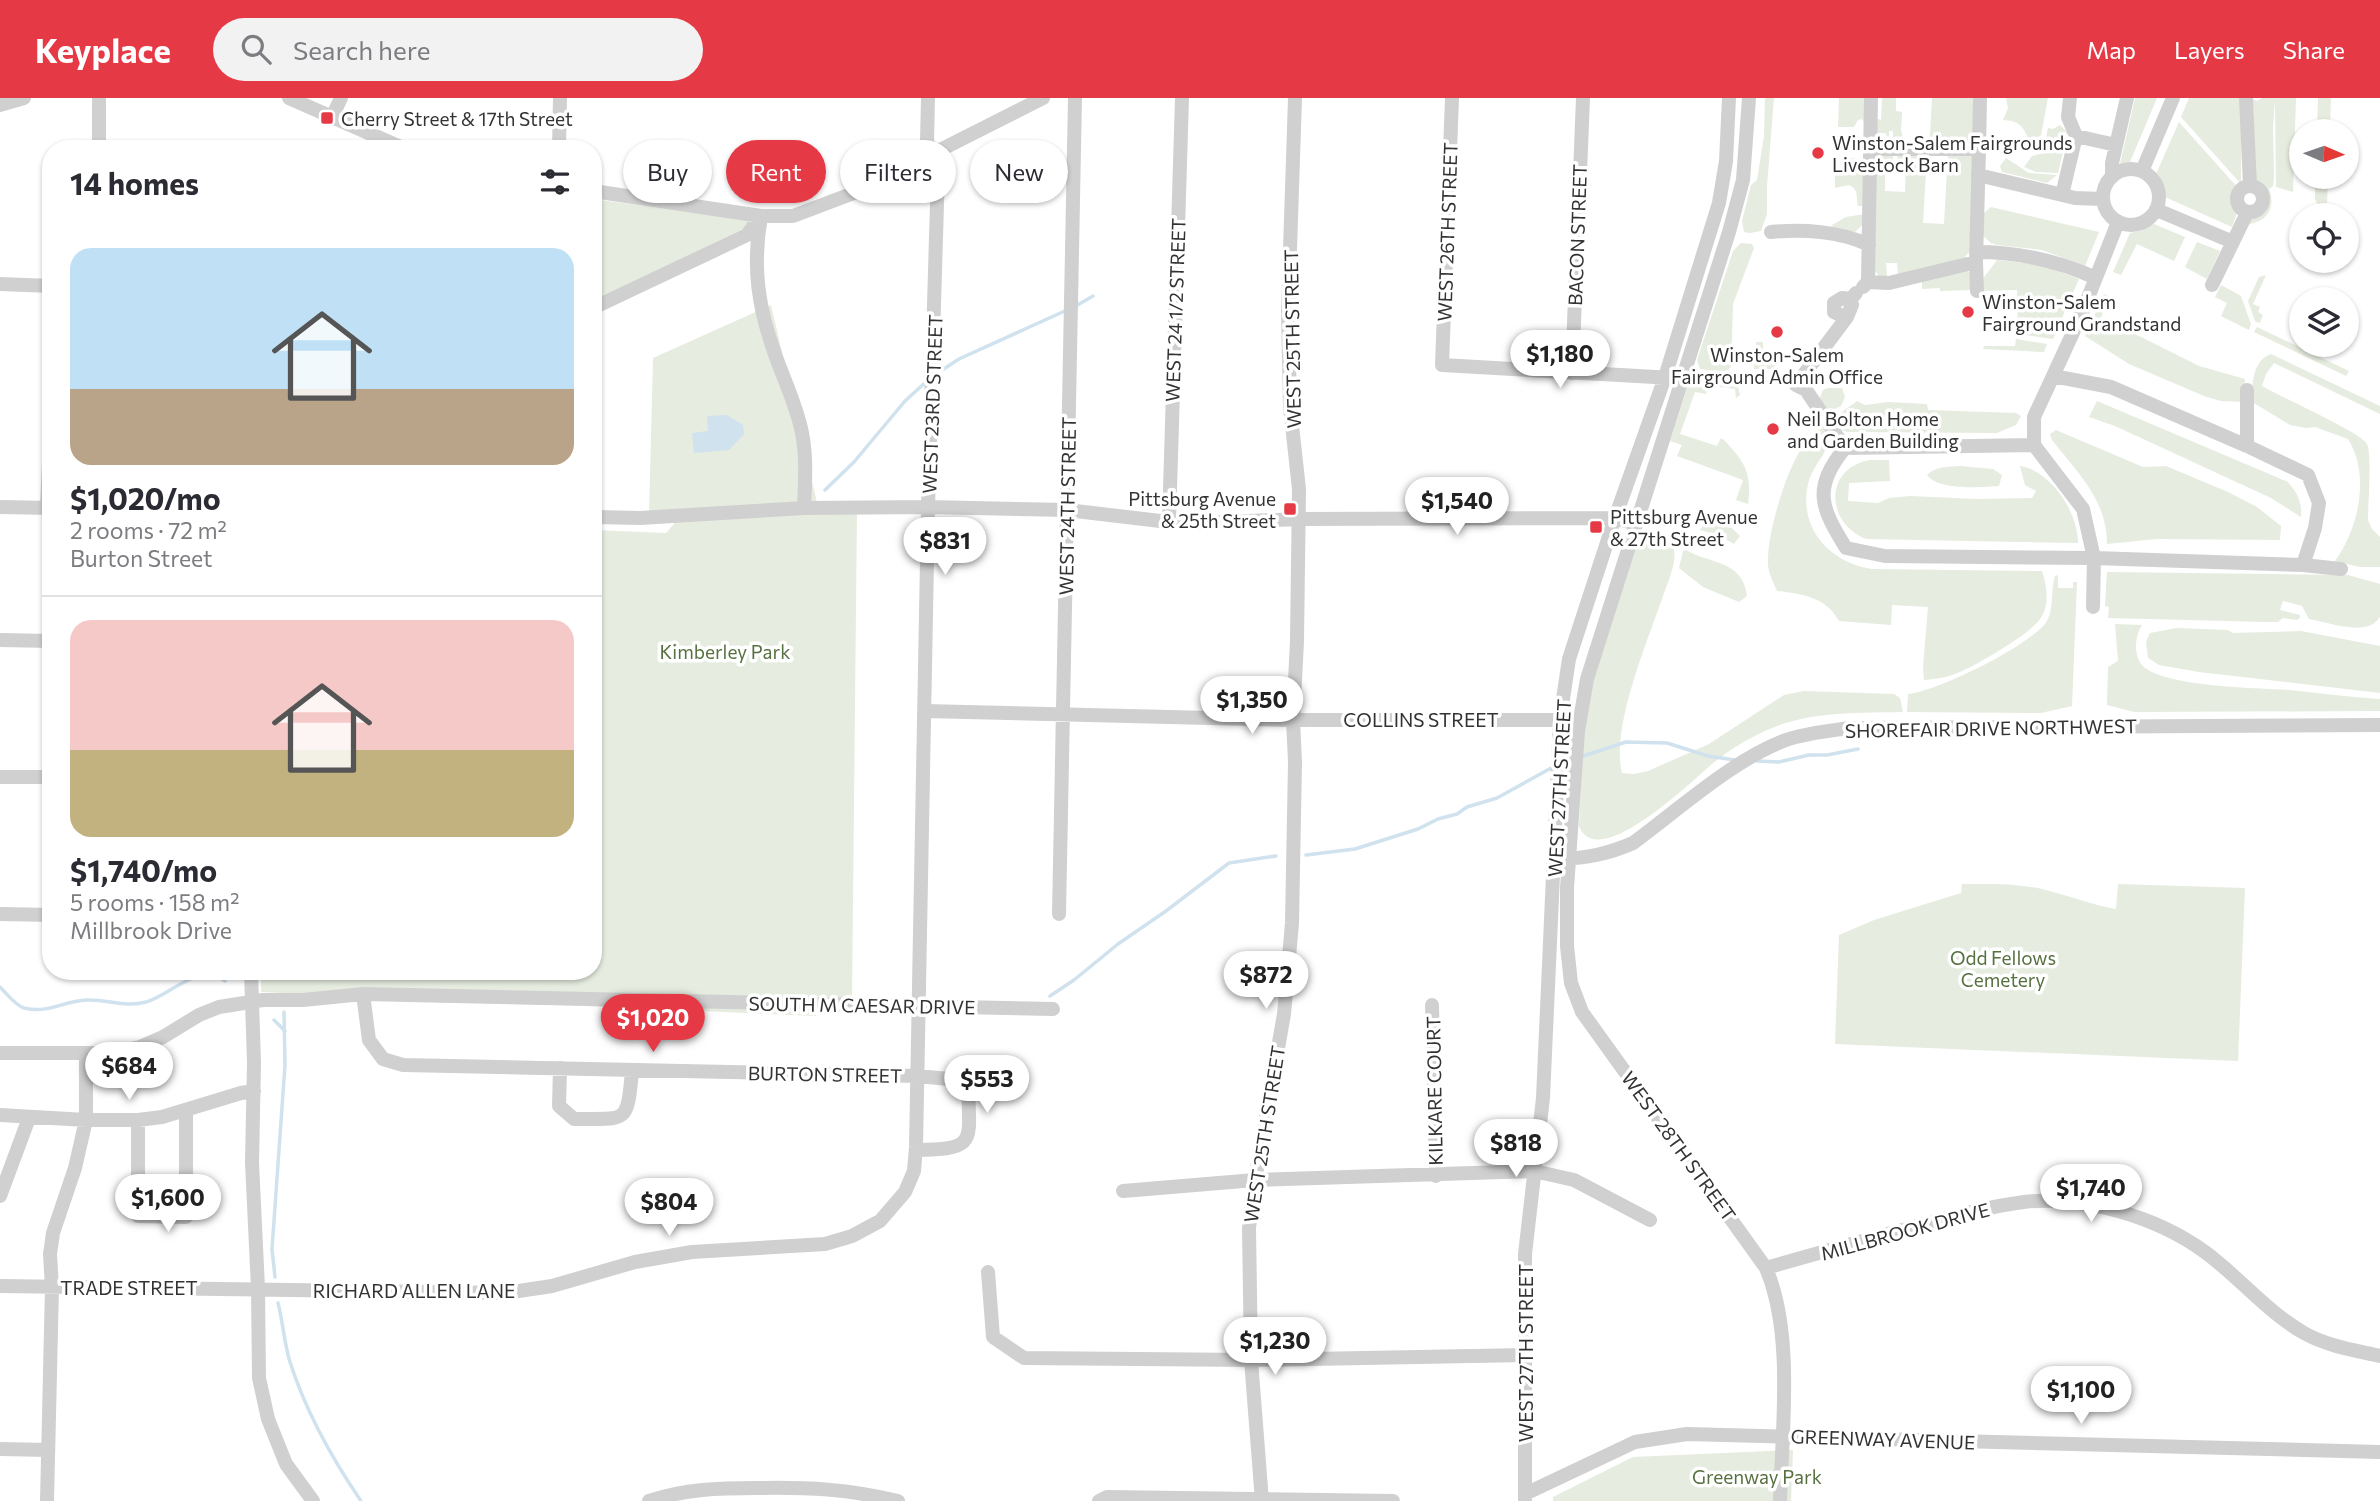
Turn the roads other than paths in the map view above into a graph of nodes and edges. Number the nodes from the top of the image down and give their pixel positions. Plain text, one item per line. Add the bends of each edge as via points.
1 (24, 98) edge
2 (99, 98) edge
3 (289, 98) edge
4 (341, 98) edge
5 (560, 98) edge
6 (928, 98) edge
7 (1044, 98) edge
8 (1075, 98) edge
9 (1182, 98) edge
10 (1295, 98) edge
11 (1452, 98) edge
12 (1583, 98) edge
13 (1729, 98) edge
14 (1749, 98) edge
15 (1871, 98) edge
16 (1980, 98) edge
17 (2070, 98) edge
18 (2127, 98) edge
19 (2173, 98) edge
20 (2246, 98) edge
21 (0, 105) edge
22 (333, 116) junction
23 (2076, 136) junction
24 (99, 140) edge
25 (385, 140) edge
26 (559, 140) edge
27 (927, 140) edge
28 (956, 142) edge
29 (2116, 145) junction
30 (1870, 149) junction
31 (1979, 149) junction
32 (2142, 171) junction
33 (1978, 175) junction
34 (2112, 177) junction
35 (602, 192) edge
36 (2062, 195) junction
37 (840, 199) edge
38 (2103, 199) junction
39 (937, 203) edge
40 (2157, 210) junction
41 (761, 216) junction
42 (2118, 222) junction
43 (1771, 232) dead end
44 (2233, 242) junction
45 (1869, 245) junction
46 (1977, 257) junction
47 (2096, 278) junction
48 (0, 284) edge
49 (2212, 285) dead end
50 (42, 286) edge
51 (1859, 291) junction
52 (1977, 291) dead end
53 (602, 304) edge
54 (1572, 373) junction
55 (2053, 376) junction
56 (1665, 377) junction
57 (1681, 378) junction
58 (2248, 390) dead end
59 (2034, 445) junction
60 (2247, 446) junction
61 (1845, 448) junction
62 (0, 506) edge
63 (928, 507) junction
64 (42, 508) edge
65 (804, 508) junction
66 (1067, 510) junction
67 (602, 517) edge
68 (1615, 518) junction
69 (1299, 519) junction
70 (1169, 522) junction
71 (1636, 524) junction
72 (2094, 558) junction
73 (2303, 565) junction
74 (2341, 569) dead end
75 (2093, 607) dead end
76 (0, 640) edge
77 (42, 641) edge
78 (925, 711) junction
79 (1061, 715) junction
80 (1560, 719) junction
81 (1293, 720) junction
82 (1580, 720) junction
83 (2380, 725) edge
84 (0, 777) edge
85 (42, 778) edge
86 (1569, 858) junction
87 (1554, 859) junction
88 (0, 915) edge
89 (42, 915) edge
90 (1059, 915) dead end
91 (251, 980) edge
92 (363, 993) junction
93 (252, 1002) junction
94 (1432, 1005) dead end
95 (919, 1006) junction
96 (1053, 1009) dead end
97 (0, 1053) edge
98 (86, 1055) junction
99 (559, 1068) junction
100 (632, 1071) junction
101 (918, 1076) junction
102 (254, 1091) junction
103 (186, 1110) junction
104 (0, 1115) edge
105 (29, 1118) junction
106 (138, 1120) junction
107 (86, 1121) junction
108 (916, 1150) junction
109 (1534, 1171) junction
110 (1436, 1176) junction
111 (1255, 1180) junction
112 (1123, 1191) dead end
113 (0, 1196) edge
114 (1650, 1220) dead end
115 (1766, 1268) junction
116 (989, 1272) dead end
117 (0, 1286) edge
118 (52, 1287) junction
119 (258, 1288) junction
120 (1526, 1355) junction
121 (2380, 1356) edge
122 (1251, 1360) junction
123 (1782, 1436) junction
124 (0, 1449) edge
125 (48, 1450) junction
126 (2380, 1452) edge
127 (1525, 1498) edge
128 (1262, 1500) edge
129 (47, 1501) edge
130 (313, 1501) edge
131 (649, 1501) edge
132 (898, 1501) edge
133 (1100, 1501) edge
134 (1393, 1501) edge
135 (1780, 1501) edge

1 - 21 street
2 - 24 street
3 - 22 street
4 - 22 street
5 - 26 street
6 - 27 street, WEST 23RD STREET
7 - 28 street
8 - 66 street, WEST 24TH STREET
9 - 70 street, WEST 24 1/2 STREET
10 - 69 street, WEST 25TH STREET via 1288,310
11 - 54 street, WEST 26TH STREET via 1442,365
12 - 54 street, BACON STREET
13 - 56 street, WEST 27TH STREET via 1719,203
14 - 57 street, WEST 27TH STREET via 1744,180
15 - 30 street
16 - 31 street
17 - 23 street via 2068,117
18 - 29 street
19 - 32 street
20 - 44 street via 2249,186 2236,196 2239,208 2247,213
22 - 25 street
23 - 29 street
23 - 36 street
29 - 34 street
30 - 31 street
30 - 45 street
31 - 33 street
32 - 34 street via 2123,170
32 - 40 street via 2156,183
33 - 36 street
33 - 46 street
34 - 38 street
35 - 41 street
36 - 38 street
37 - 41 street via 807,212
38 - 42 street via 2110,217
39 - 63 street, WEST 23RD STREET
40 - 42 street via 2136,226
40 - 44 street
41 - 53 street via 747,235
41 - 65 street via 755,247 760,302 802,432
42 - 47 street
43 - 45 street via 1839,235
44 - 49 street
45 - 51 street
46 - 47 street via 2035,257
46 - 51 street
46 - 52 street
47 - 55 street
48 - 50 street
51 - 61 street via 1846,318 1796,385 1806,390
54 - 56 street
55 - 59 street via 2034,417
55 - 60 street via 2110,387
56 - 57 street
56 - 68 street, WEST 27TH STREET
57 - 71 street, WEST 27TH STREET
58 - 60 street
59 - 61 street
59 - 72 street via 2083,509
60 - 73 street via 2308,475 2319,503
61 - 72 street via 1830,466 1823,490 1827,517 1846,548 1885,556
62 - 64 street
63 - 65 street
63 - 66 street
63 - 78 street, WEST 23RD STREET
65 - 67 street
66 - 70 street
66 - 79 street, WEST 24TH STREET
68 - 69 street
68 - 71 street
68 - 80 street, WEST 27TH STREET via 1569,659
69 - 70 street
69 - 81 street, WEST 25TH STREET
71 - 82 street, WEST 27TH STREET via 1587,679
72 - 73 street
72 - 75 street
73 - 74 street
76 - 77 street
78 - 79 street, COLLINS STREET
78 - 95 street, WEST 23RD STREET
79 - 81 street, COLLINS STREET
79 - 90 street, WEST 24TH STREET
80 - 81 street, COLLINS STREET
80 - 82 street, COLLINS STREET
80 - 87 street, WEST 27TH STREET
81 - 111 street, WEST 25TH STREET via 1292,923 1284,1014
82 - 86 street, WEST 27TH STREET
83 - 86 street, SHOREFAIR DRIVE NORTHWEST via 1850,728 1810,733 1747,758 1633,843 1612,852
84 - 85 street
86 - 87 street, SHOREFAIR DRIVE NORTHWEST
86 - 115 street, WEST 28TH STREET via 1567,946 1571,983 1582,1012
87 - 109 street, WEST 27TH STREET via 1543,1098
88 - 89 street
91 - 93 street
92 - 93 street, SOUTH M CAESAR DRIVE
92 - 95 street, SOUTH M CAESAR DRIVE
92 - 99 street, BURTON STREET via 369,1040 383,1059 404,1065
93 - 98 street, SOUTH M CAESAR DRIVE via 208,1011 140,1047
93 - 102 street
94 - 110 street, KILKARE COURT
95 - 96 street, SOUTH M CAESAR DRIVE
95 - 101 street, RICHARD ALLEN LANE
97 - 98 street, SOUTH M CAESAR DRIVE
98 - 107 street
99 - 100 street, BURTON STREET
99 - 100 street via 559,1105 574,1119 623,1115 629,1108
100 - 101 street, BURTON STREET
101 - 108 street, RICHARD ALLEN LANE
101 - 108 street, BURTON STREET via 959,1080 968,1088 970,1130 965,1142 952,1150
102 - 103 street
102 - 119 street
103 - 106 street
103 - 106 street via 186,1217 138,1216
104 - 105 street
105 - 107 street
105 - 113 street
106 - 107 street
107 - 118 street via 53,1233
108 - 119 street, RICHARD ALLEN LANE via 905,1192 880,1221 825,1244 692,1252 506,1293
109 - 110 street
109 - 114 street via 1574,1180
109 - 120 street, WEST 27TH STREET via 1525,1254
110 - 111 street
111 - 112 street
111 - 122 street, WEST 25TH STREET via 1249,1228
115 - 121 street, MILLBROOK DRIVE via 1979,1210 2051,1201 2102,1208 2140,1217 2205,1252 2303,1333
115 - 123 street, WEST 28TH STREET via 1780,1314
116 - 122 street via 993,1337 1024,1358
117 - 118 street, TRADE STREET
118 - 119 street, TRADE STREET
118 - 125 street
119 - 130 street via 263,1402 286,1464
120 - 122 street
120 - 127 street, WEST 27TH STREET
122 - 128 street, WEST 25TH STREET
123 - 126 street, GREENWAY AVENUE
123 - 127 street, GREENWAY AVENUE via 1687,1434 1635,1442
123 - 135 street, WEST 28TH STREET
124 - 125 street
125 - 129 street
128 - 133 street via 1107,1497
128 - 134 street
131 - 132 street via 704,1488 803,1487

